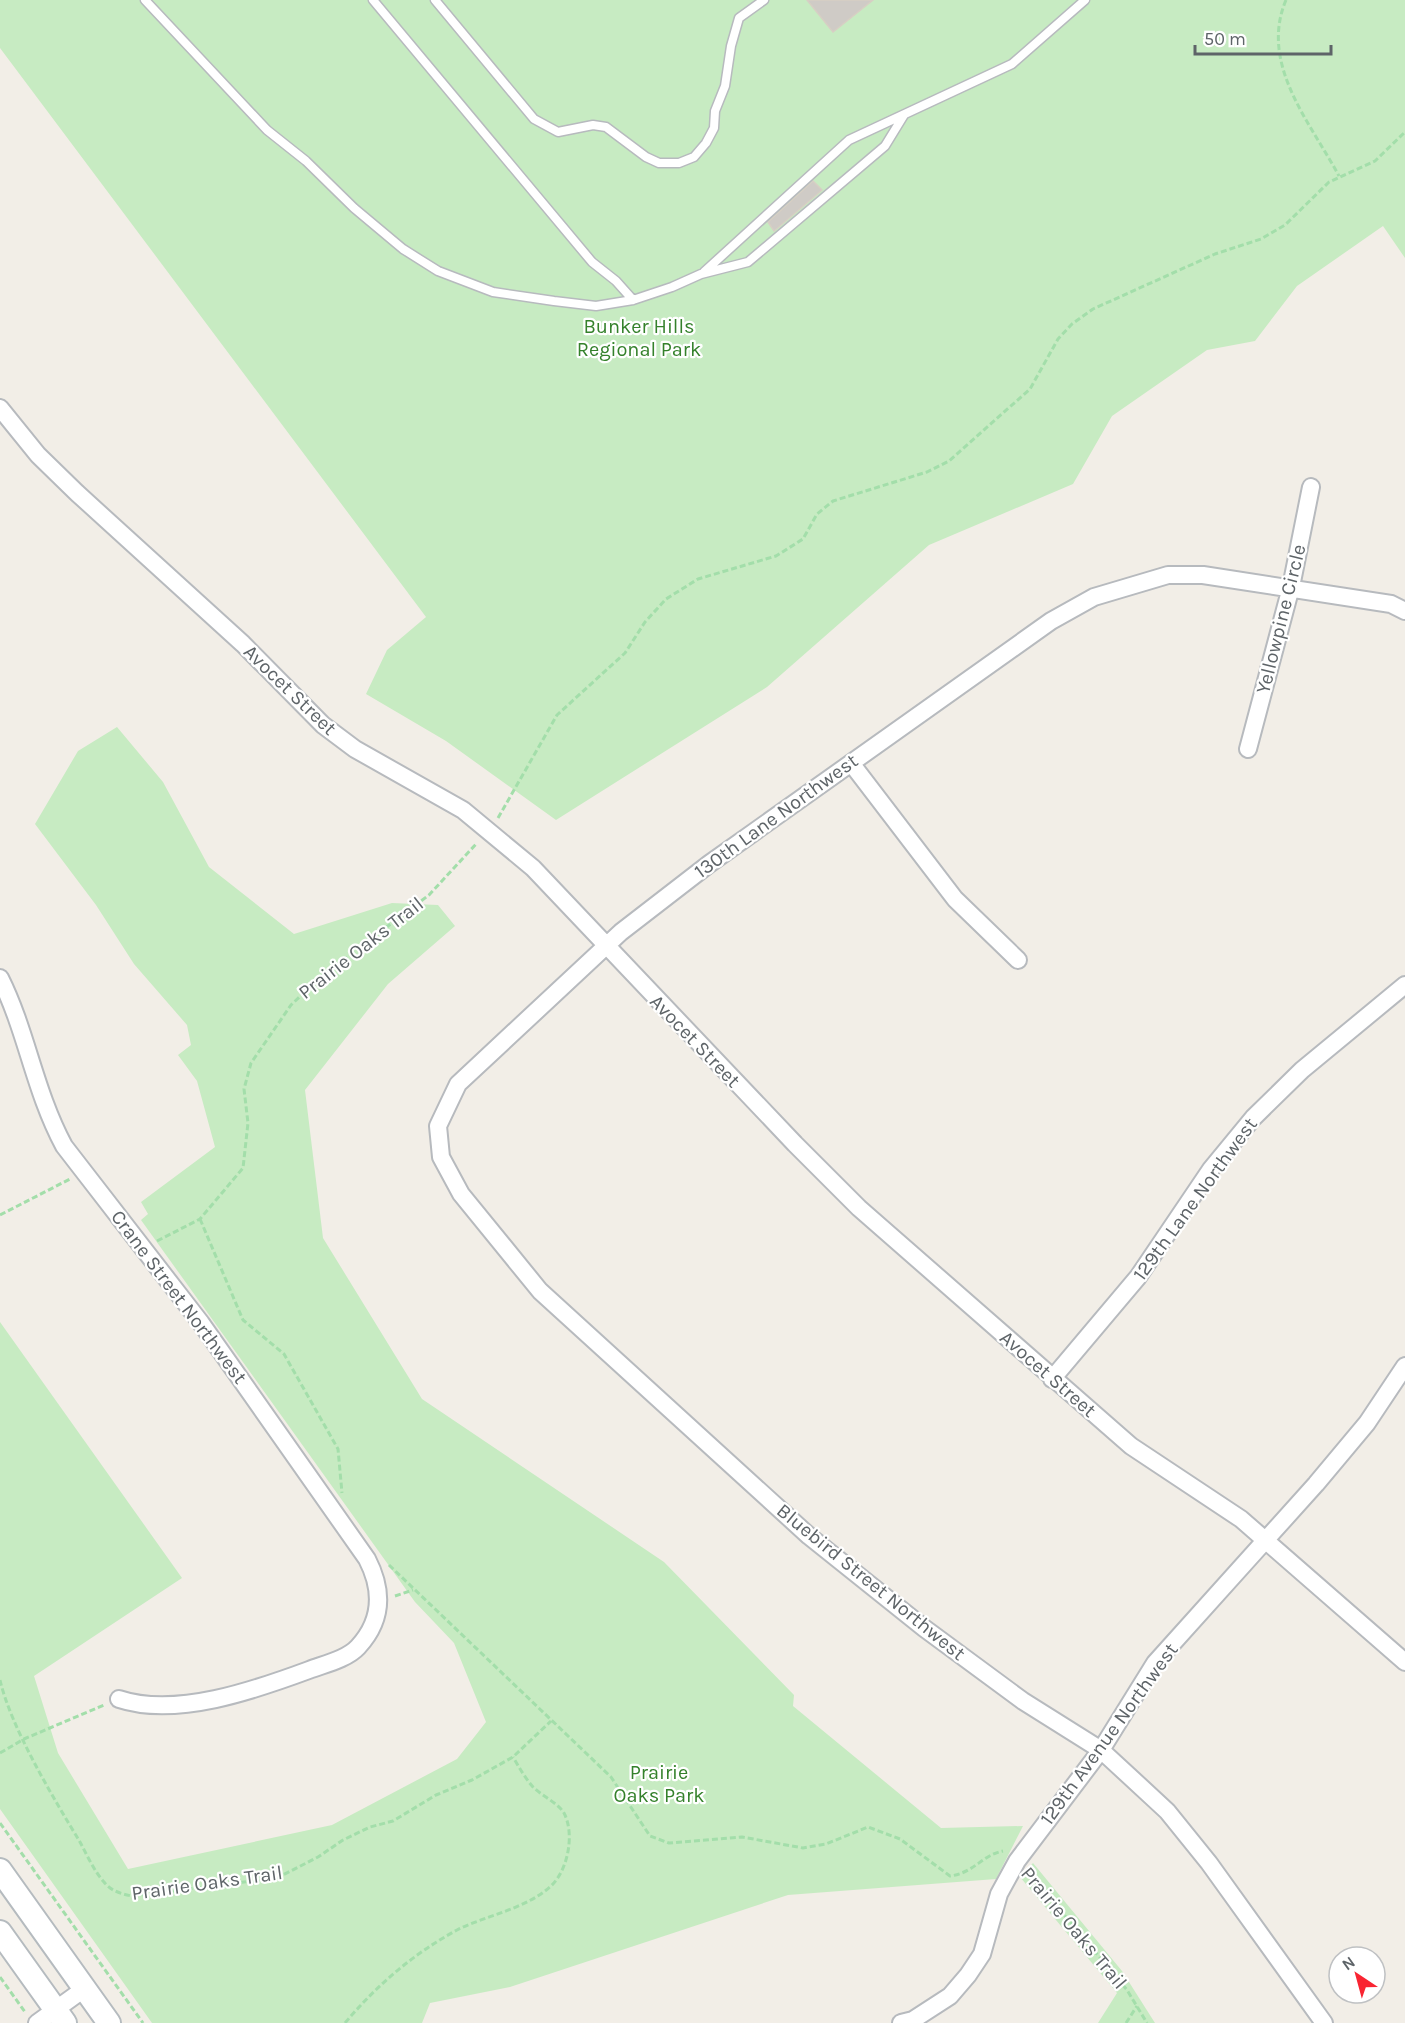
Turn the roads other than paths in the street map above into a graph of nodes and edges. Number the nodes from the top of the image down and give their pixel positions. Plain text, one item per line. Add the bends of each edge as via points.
1 (144, 0) edge
2 (373, 0) edge
3 (435, 0) edge
4 (764, 0) edge
5 (1085, 0) edge
6 (904, 115) junction
7 (701, 274) junction
8 (633, 300) junction
9 (0, 408) edge
10 (1311, 488) dead end
11 (1291, 587) junction
12 (1405, 611) edge
13 (1248, 749) dead end
14 (851, 763) junction
15 (605, 946) junction
16 (1018, 960) dead end
17 (0, 978) edge
18 (1405, 985) edge
19 (438, 1126) joint
20 (1405, 1365) edge
21 (1052, 1379) junction
22 (1267, 1541) junction
23 (1405, 1662) edge
24 (119, 1699) road end
25 (1101, 1750) junction
26 (0, 1870) edge
27 (0, 1932) edge
28 (84, 1989) junction
29 (60, 2016) edge
30 (32, 2019) edge
31 (109, 2023) edge
32 (901, 2023) edge
33 (1324, 2023) edge

1 - 8 lane via 267,130 416,258 438,271 493,292 596,306
2 - 8 lane via 592,262
3 - 4 lane via 534,119 558,132 593,125 606,127 659,163 693,157 706,143 714,128 740,18
5 - 6 lane via 1012,64
6 - 7 lane via 849,140
6 - 7 lane via 885,146 748,262
7 - 8 lane
9 - 15 street, Avocet Street via 76,493 243,644 322,725 355,749 462,810 533,868
10 - 11 street, Yellowpine Circle
11 - 12 street, 130th Lane Northwest via 1391,604
11 - 13 street, Yellowpine Circle
11 - 14 street, 130th Lane Northwest via 1203,575 1168,575 1094,597 1051,621
14 - 15 street, 130th Lane Northwest via 664,897
14 - 16 street via 955,899
15 - 19 street, 130th Lane Northwest via 458,1084
15 - 21 street, Avocet Street via 859,1208
17 - 24 street, Crane Street Northwest via 19,1023 48,1115 64,1146 201,1323 375,1574 379,1604 376,1620 357,1649 340,1658 208,1700 139,1705
18 - 21 street, 129th Lane Northwest via 1302,1070 1253,1118 1211,1169 1138,1277
19 - 25 street, Bluebird Street Northwest via 441,1157 461,1194 540,1291 809,1536 1014,1695
20 - 22 street, 129th Avenue Northwest via 1367,1423
21 - 22 street, Avocet Street via 1131,1446 1241,1519
22 - 23 street, Avocet Street
22 - 25 street, 129th Avenue Northwest via 1155,1663
25 - 32 street, 129th Avenue Northwest via 1017,1860 999,1894 982,1954 968,1975 950,1996 913,2020
25 - 33 street, Bluebird Street Northwest via 1167,1811
26 - 28 main road
27 - 29 main road
28 - 29 street
28 - 31 main road
29 - 30 street

